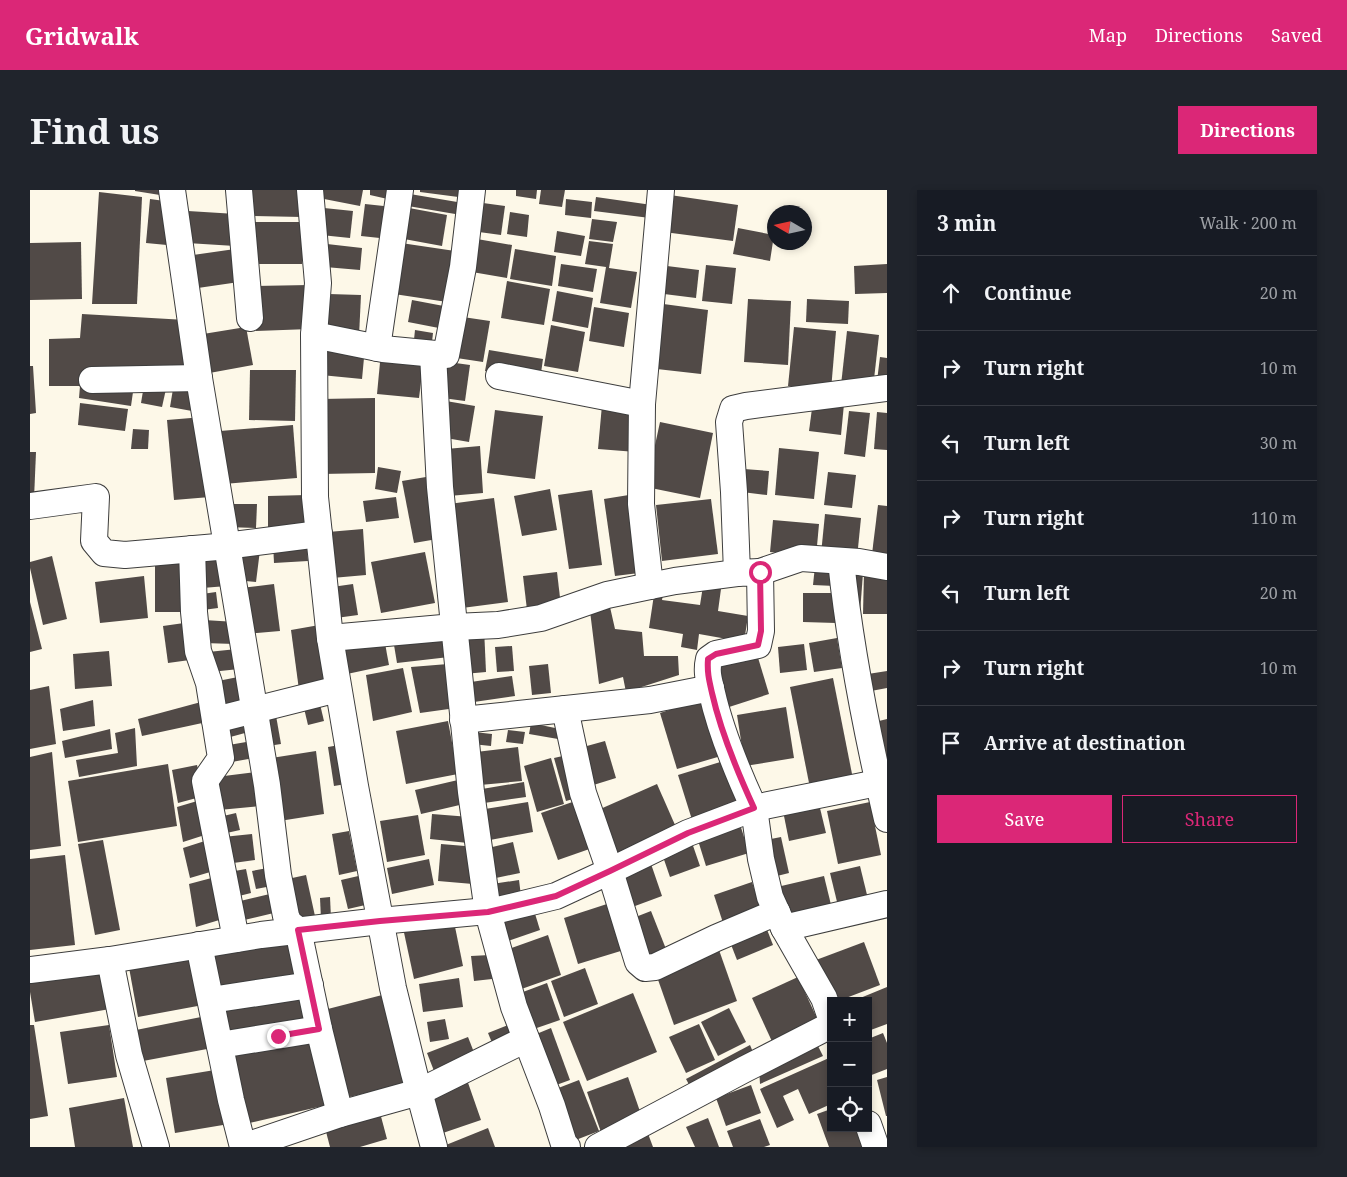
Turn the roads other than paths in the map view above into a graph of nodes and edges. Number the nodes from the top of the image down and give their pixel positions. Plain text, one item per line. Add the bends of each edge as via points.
1 (172, 190) edge
2 (239, 190) edge
3 (310, 190) edge
4 (400, 190) edge
5 (472, 190) edge
6 (661, 190) edge
7 (250, 318) dead end
8 (314, 335) junction
9 (377, 348) junction
10 (433, 354) junction
11 (498, 376) dead end
12 (199, 378) junction
13 (92, 380) dead end
14 (887, 388) edge
15 (642, 404) junction
16 (30, 506) edge
17 (319, 534) junction
18 (226, 546) junction
19 (192, 549) junction
20 (841, 561) junction
21 (887, 567) edge
22 (748, 573) junction
23 (650, 586) junction
24 (454, 627) junction
25 (330, 638) junction
26 (711, 688) junction
27 (338, 689) junction
28 (565, 709) junction
29 (254, 710) junction
30 (215, 720) junction
31 (463, 720) junction
32 (883, 782) edge
33 (754, 808) junction
34 (887, 819) edge
35 (610, 871) junction
36 (887, 904) edge
37 (488, 912) junction
38 (780, 920) junction
39 (380, 921) junction
40 (298, 930) junction
41 (236, 939) junction
42 (199, 945) junction
43 (110, 960) junction
44 (30, 970) edge
45 (310, 985) junction
46 (210, 1000) junction
47 (827, 1007) edge
48 (827, 1027) edge
49 (319, 1029) junction
50 (526, 1039) junction
51 (220, 1045) junction
52 (419, 1092) junction
53 (340, 1114) junction
54 (871, 1132) edge
55 (156, 1147) edge
56 (243, 1147) edge
57 (434, 1147) edge
58 (567, 1147) edge
59 (598, 1147) edge
60 (876, 1147) edge

1 - 12 street
2 - 7 street
3 - 8 street via 318,283
4 - 9 street
5 - 10 street via 463,267 446,355
6 - 15 street
8 - 9 street
8 - 17 street via 315,497
9 - 10 street
10 - 24 street via 440,487
11 - 15 street
12 - 13 street
12 - 18 street
14 - 22 street via 733,409 729,422
15 - 23 street via 641,504
16 - 19 street via 96,497 94,541 104,553 126,555
17 - 18 street
17 - 25 street
18 - 19 street
18 - 29 street
19 - 30 street via 198,651 209,683
20 - 21 street
20 - 22 street via 801,558
20 - 32 street via 846,610
22 - 23 street
22 - 26 street via 761,631 758,645 716,654 708,659
23 - 24 street via 607,595 540,618 498,625
24 - 25 street
24 - 31 street
25 - 27 street
26 - 28 street via 650,700
26 - 33 street via 733,761
27 - 29 street
27 - 39 street
28 - 31 street
28 - 35 street via 583,793
29 - 30 street
29 - 40 street via 286,916
30 - 41 street via 221,758 205,781
31 - 37 street
32 - 33 street
32 - 34 street
33 - 35 street via 688,833
33 - 38 street via 761,859 770,897
35 - 37 street via 556,896
35 - 38 street via 638,962 645,968 655,967 716,938
36 - 38 street
37 - 39 street
37 - 50 street
38 - 47 street
39 - 40 street
39 - 52 street
40 - 41 street
40 - 45 street
41 - 42 street
42 - 43 street
42 - 46 street
43 - 44 street
43 - 55 street via 129,1055
45 - 46 street
45 - 49 street
46 - 51 street
48 - 59 street
49 - 51 street
49 - 53 street
50 - 52 street
50 - 58 street
51 - 56 street
52 - 53 street
52 - 57 street
53 - 56 street
54 - 60 street

